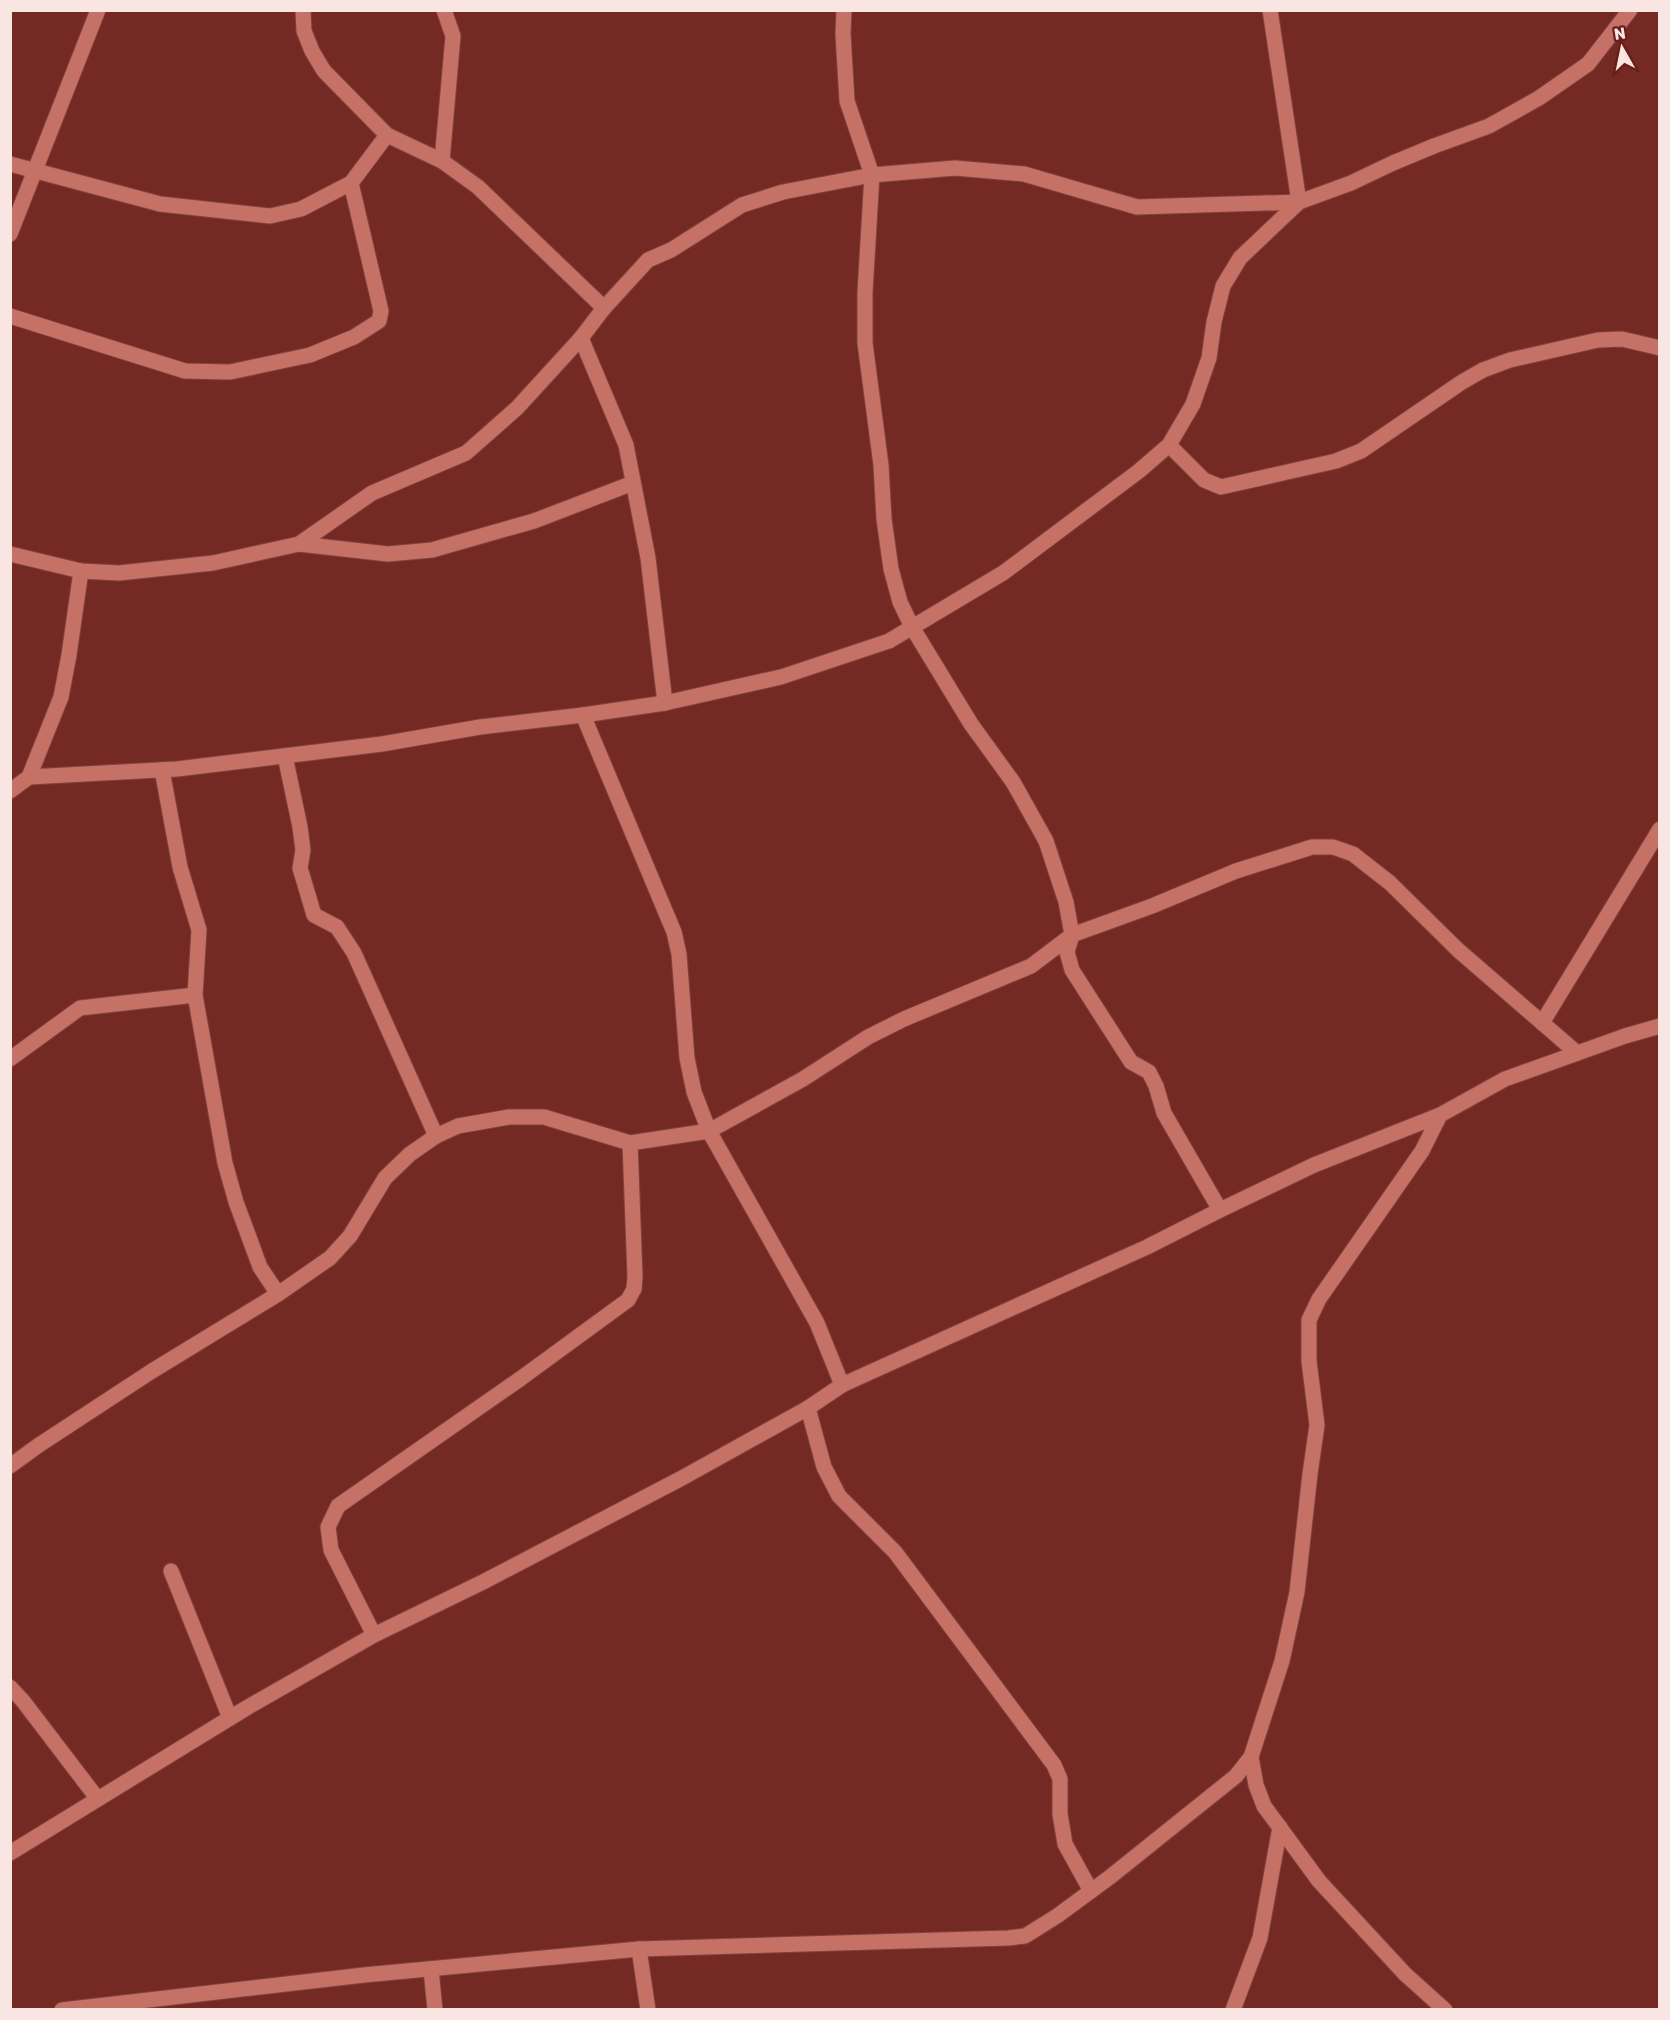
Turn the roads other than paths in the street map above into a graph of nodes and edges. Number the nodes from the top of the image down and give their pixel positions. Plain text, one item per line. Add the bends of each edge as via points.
1 (98, 10) edge
2 (303, 10) edge
3 (444, 10) edge
4 (844, 10) edge
5 (1270, 10) edge
6 (1630, 10) edge
7 (387, 135) junction
8 (442, 161) junction
9 (10, 164) edge
10 (35, 170) junction
11 (872, 175) junction
12 (351, 183) junction
13 (1299, 202) junction
14 (10, 234) edge
15 (604, 308) junction
16 (10, 316) edge
17 (581, 338) junction
18 (1659, 348) edge
19 (1169, 445) junction
20 (633, 483) junction
21 (299, 544) junction
22 (10, 555) edge
23 (81, 571) junction
24 (912, 627) junction
25 (665, 703) junction
26 (583, 715) junction
27 (285, 756) junction
28 (162, 770) junction
29 (29, 777) junction
30 (10, 790) edge
31 (1659, 829) edge
32 (1072, 935) junction
33 (195, 995) junction
34 (1542, 1023) junction
35 (1659, 1026) edge
36 (1577, 1053) junction
37 (10, 1059) edge
38 (1440, 1114) junction
39 (709, 1131) junction
40 (436, 1136) junction
41 (630, 1143) junction
42 (1220, 1210) junction
43 (278, 1294) junction
44 (842, 1385) junction
45 (808, 1408) junction
46 (10, 1467) edge
47 (171, 1570) dead end
48 (374, 1635) junction
49 (10, 1687) edge
50 (230, 1718) junction
51 (1251, 1756) junction
52 (98, 1798) junction
53 (1280, 1827) junction
54 (10, 1853) edge
55 (1091, 1891) junction
56 (639, 1949) junction
57 (431, 1969) junction
58 (62, 2010) edge
59 (435, 2010) edge
60 (648, 2010) edge
61 (1233, 2010) edge
62 (1445, 2010) edge

1 - 10 street
2 - 7 street via 304,31 324,71
3 - 8 street via 453,36
4 - 11 street via 847,101
5 - 13 street
6 - 13 street via 1588,64 1539,98 1489,126
7 - 8 street
7 - 12 street
8 - 15 street via 478,187
9 - 10 street
10 - 12 street via 160,204 270,216 300,209
10 - 14 street
11 - 13 street via 955,168 1024,174 1137,207
11 - 15 street via 783,192 742,205 648,260
11 - 24 street via 864,344 891,569
12 - 16 street via 381,311 379,321 354,337 310,355 230,372 185,371
13 - 19 street via 1240,258 1222,286 1209,358 1193,404
15 - 17 street
17 - 20 street via 626,445
17 - 21 street via 517,408 466,453 372,493
18 - 19 street via 1622,339 1598,340 1510,360 1462,382 1361,451 1335,461 1221,488 1204,480
19 - 24 street via 1003,573
20 - 21 street via 534,521 432,550 388,554
20 - 25 street via 648,558
21 - 23 street via 213,563 119,573
22 - 23 street
23 - 29 street via 61,697
24 - 25 street via 889,641 782,677
24 - 32 street via 971,724 1013,782 1046,841 1066,902
25 - 26 street
26 - 27 street
26 - 39 street via 675,932 687,1058 694,1092
27 - 28 street
27 - 40 street via 300,827 300,868 314,915 337,927 354,952
28 - 29 street
28 - 33 street via 180,867 199,930
29 - 30 street
31 - 34 street
32 - 34 street via 1236,870 1311,847 1333,847 1353,854 1390,883 1458,950
32 - 39 street via 1031,966 868,1037 803,1079
32 - 42 street via 1067,952 1072,970 1131,1062 1149,1072 1164,1113
33 - 37 street via 80,1008
33 - 43 street via 225,1163 260,1267
34 - 36 street
35 - 36 street
36 - 38 street via 1505,1079
38 - 42 street
38 - 51 street via 1422,1151 1319,1299 1309,1320 1309,1361 1317,1425 1297,1592 1282,1660
39 - 41 street
39 - 44 street via 816,1323
40 - 41 street via 475,1122 544,1117
40 - 43 street via 385,1178 350,1236 330,1258
41 - 48 street via 635,1276 628,1300 338,1506 328,1527 331,1550
42 - 44 street
43 - 46 street via 142,1377
44 - 45 street
45 - 48 street via 619,1511
45 - 55 street via 824,1467 839,1496 895,1552 1054,1765 1060,1779 1065,1844
47 - 50 street
48 - 50 street
49 - 52 street
50 - 52 street
51 - 53 street via 1264,1806
51 - 55 street via 1236,1776
52 - 54 street
53 - 61 street via 1260,1938
53 - 62 street via 1319,1881
55 - 56 street via 1025,1936
56 - 57 street
56 - 60 street
57 - 58 street
57 - 59 street

